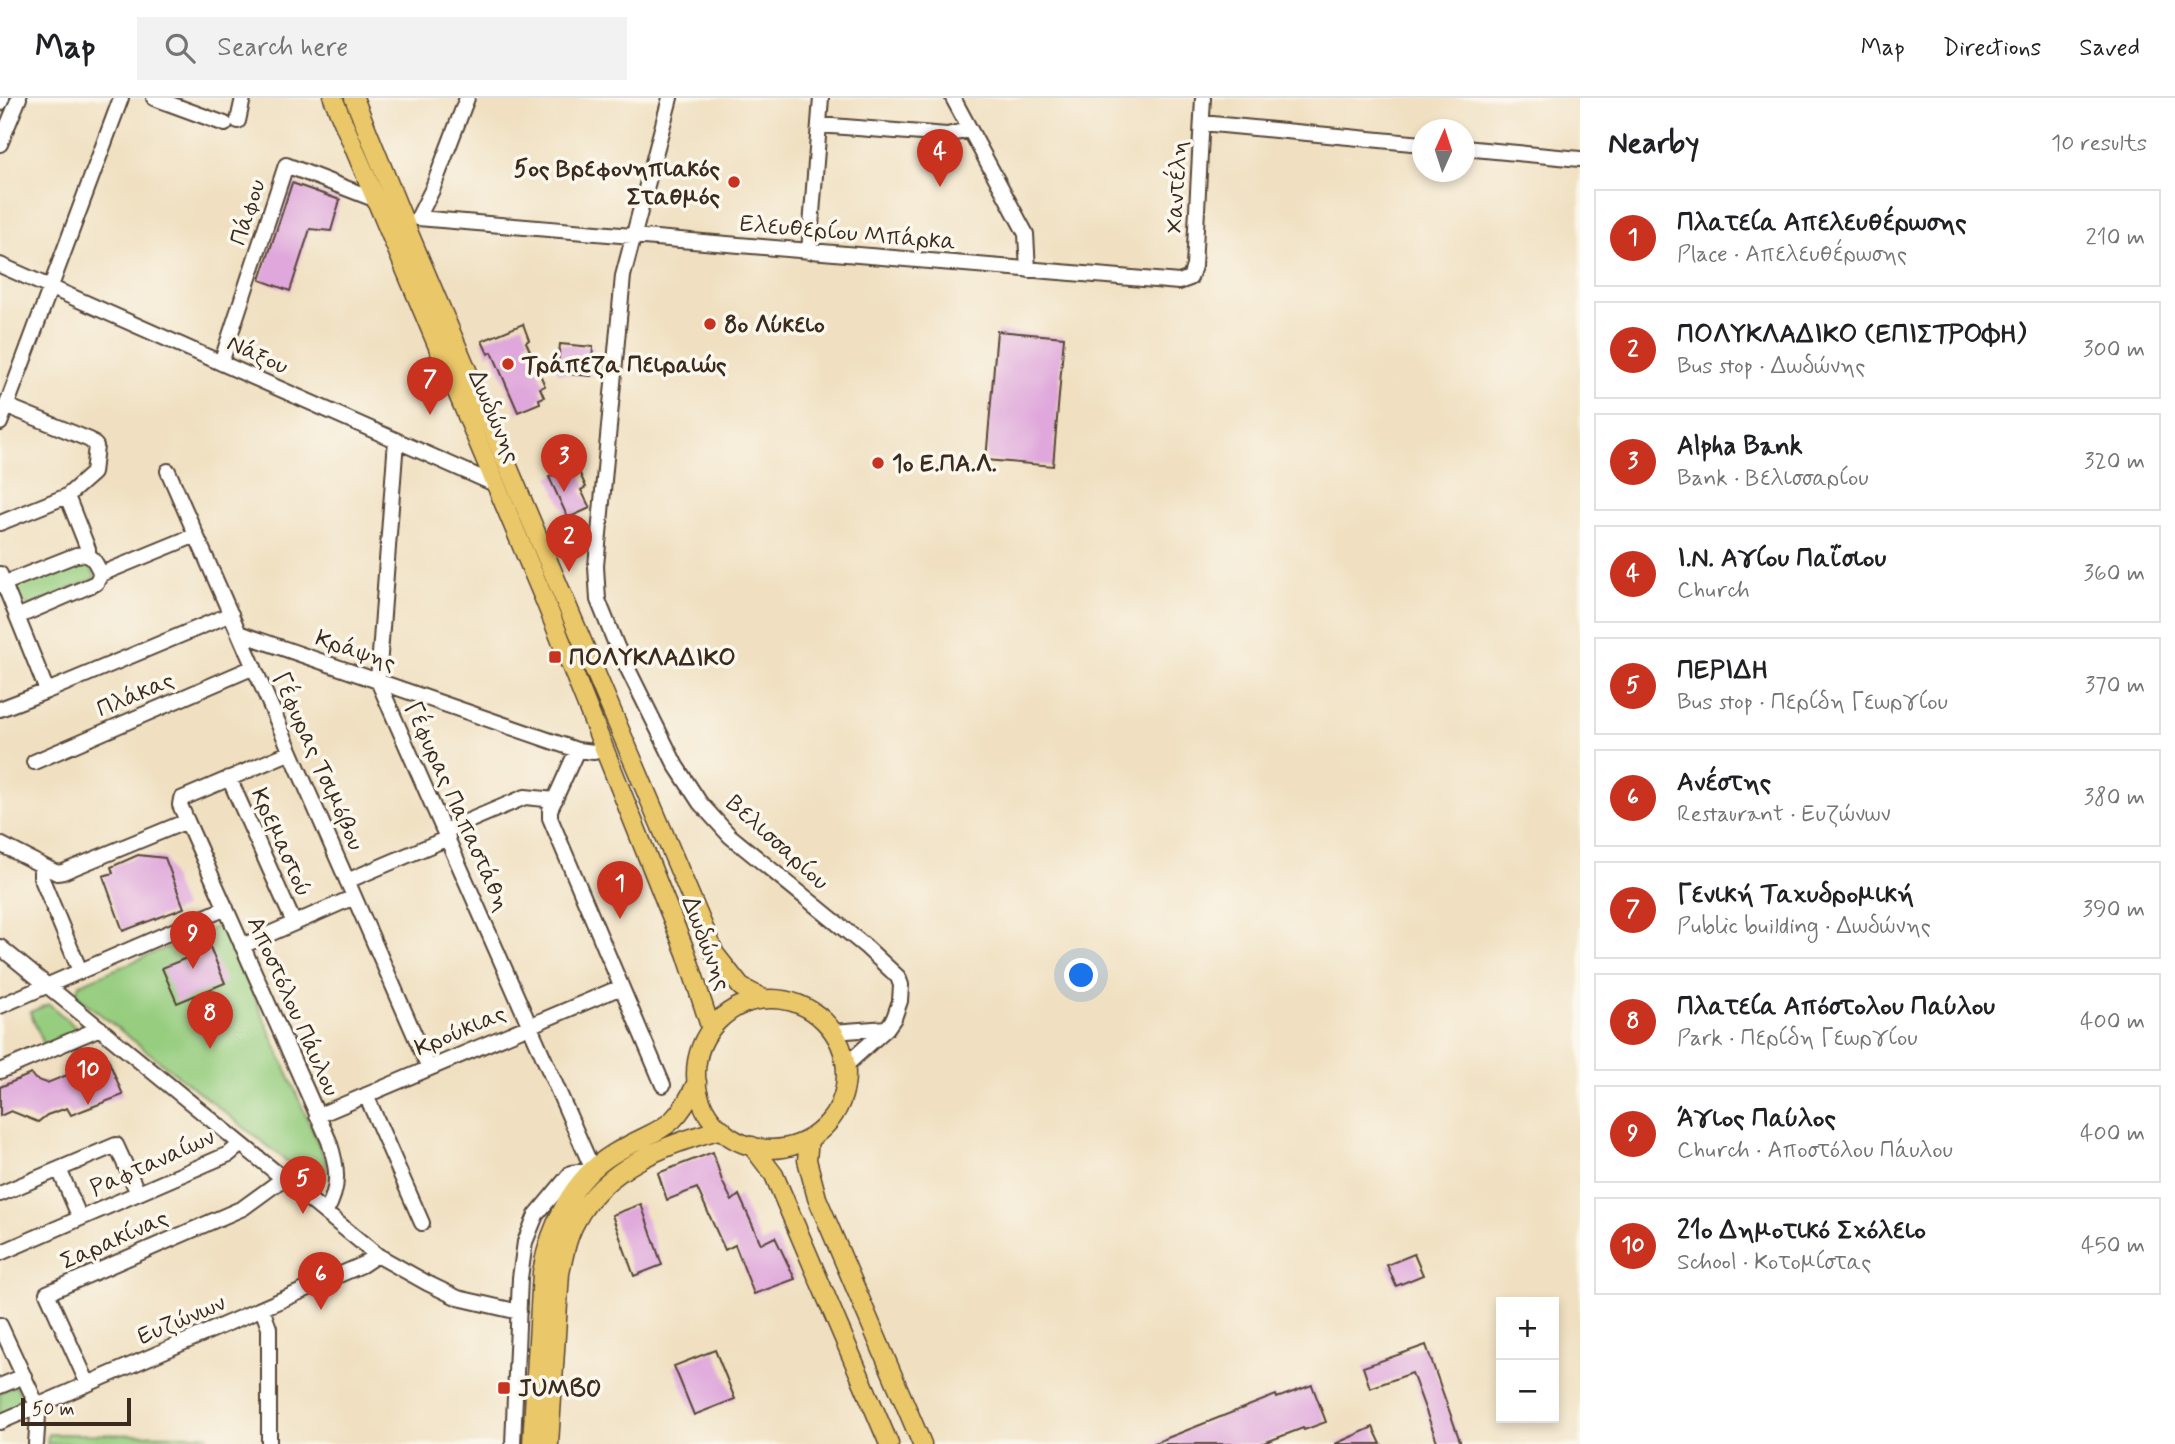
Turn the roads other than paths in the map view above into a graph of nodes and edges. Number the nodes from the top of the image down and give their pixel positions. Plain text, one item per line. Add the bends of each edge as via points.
1 (2, 98) edge
2 (19, 98) edge
3 (121, 98) edge
4 (155, 98) edge
5 (243, 98) edge
6 (333, 98) edge
7 (354, 98) edge
8 (467, 98) edge
9 (670, 98) edge
10 (821, 98) edge
11 (953, 98) edge
12 (1203, 98) edge
13 (0, 103) edge
14 (1202, 123) junction
15 (819, 125) junction
16 (969, 130) junction
17 (1412, 143) edge
18 (0, 144) edge
19 (1475, 149) edge
20 (1580, 159) edge
21 (374, 199) junction
22 (409, 220) junction
23 (632, 236) junction
24 (810, 252) junction
25 (0, 265) edge
26 (1028, 270) junction
27 (1190, 278) joint
28 (51, 287) junction
29 (221, 363) junction
30 (6, 406) junction
31 (0, 423) edge
32 (396, 440) junction
33 (168, 471) dead end
34 (497, 485) junction
35 (67, 496) junction
36 (0, 523) edge
37 (196, 535) junction
38 (89, 555) junction
39 (101, 574) junction
40 (1, 581) edge
41 (231, 614) junction
42 (18, 617) junction
43 (239, 633) junction
44 (254, 667) junction
45 (377, 681) junction
46 (47, 691) junction
47 (0, 709) edge
48 (577, 750) junction
49 (604, 750) junction
50 (291, 752) junction
51 (34, 762) dead end
52 (229, 778) junction
53 (555, 800) junction
54 (187, 821) junction
55 (447, 834) junction
56 (0, 844) edge
57 (41, 865) junction
58 (347, 881) junction
59 (354, 897) junction
60 (226, 908) junction
61 (293, 923) junction
62 (242, 946) junction
63 (0, 947) edge
64 (80, 971) junction
65 (48, 986) junction
66 (621, 987) junction
67 (764, 999) junction
68 (0, 1006) edge
69 (530, 1025) junction
70 (100, 1028) junction
71 (887, 1028) junction
72 (712, 1029) junction
73 (833, 1032) junction
74 (846, 1065) junction
75 (429, 1068) junction
76 (0, 1070) edge
77 (697, 1082) junction
78 (663, 1085) dead end
79 (366, 1095) junction
80 (317, 1115) junction
81 (722, 1129) junction
82 (809, 1139) junction
83 (241, 1144) junction
84 (752, 1146) junction
85 (58, 1169) junction
86 (593, 1170) junction
87 (284, 1178) junction
88 (138, 1193) junction
89 (0, 1194) edge
90 (326, 1212) junction
91 (80, 1219) junction
92 (422, 1223) dead end
93 (0, 1253) edge
94 (377, 1255) junction
95 (262, 1309) junction
96 (519, 1312) junction
97 (0, 1325) edge
98 (24, 1376) junction
99 (88, 1384) junction
100 (0, 1386) edge
101 (37, 1406) junction
102 (0, 1422) edge
103 (36, 1444) edge
104 (270, 1444) edge
105 (513, 1444) edge
106 (532, 1444) edge
107 (549, 1444) edge
108 (889, 1444) edge
109 (922, 1444) edge

1 - 13 street
2 - 18 street
3 - 28 street
4 - 5 street via 231,122
6 - 21 main road, Δωδώνης
7 - 22 main road, Δωδώνης
8 - 22 street via 432,190
9 - 23 street, Βελισσαρίου
10 - 15 street
11 - 16 street
12 - 14 street, Χαντέλη
14 - 17 street
14 - 27 street, Χαντέλη
15 - 16 street via 947,135
15 - 24 street
16 - 26 street via 1026,234
19 - 20 street
21 - 29 street, Πάφου via 286,165
21 - 34 main road, Δωδώνης
22 - 23 street, Ελευθερίου Μπάρκα
22 - 67 main road, Δωδώνης via 715,954 741,987
23 - 24 street, Ελευθερίου Μπάρκα
23 - 71 street, Βελισσαρίου via 623,276 596,566 601,609 641,698 700,803 730,836 898,978 900,1001
24 - 26 street, Ελευθερίου Μπάρκα
25 - 28 street, Νάξου
26 - 27 street, Ελευθερίου Μπάρκα via 1179,282
28 - 29 street, Νάξου
28 - 30 street
29 - 32 street, Νάξου
30 - 31 street
30 - 35 street via 96,446 93,473
32 - 34 street, Νάξου
32 - 45 street, Γέφυρας Παπαστάθη
33 - 37 street, Γέφυρας Τσιμόβου
34 - 49 main road, Δωδώνης
35 - 36 street
35 - 38 street
37 - 39 street
37 - 41 street, Γέφυρας Τσιμόβου
38 - 39 street
38 - 40 street via 76,555
39 - 42 street via 100,581 90,587
40 - 42 street
41 - 43 street, Γέφυρας Τσιμόβου
41 - 46 street
42 - 46 street
43 - 44 street, Γέφυρας Τσιμόβου
43 - 45 street, Κράψης
44 - 50 street, Γέφυρας Τσιμόβου
44 - 51 street, Πλάκας
45 - 48 street, Κράψης
45 - 55 street, Γέφυρας Παπαστάθη
46 - 47 street
48 - 49 street, Κράψης
48 - 53 street
49 - 72 main road, Δωδώνης
50 - 52 street
50 - 58 street, Γέφυρας Τσιμόβου
52 - 54 street via 181,799
52 - 61 street, Κρεμαστού
53 - 55 street via 525,797
53 - 66 street via 550,819
54 - 57 street via 64,873
54 - 60 street, Αποστόλου Πάυλου
55 - 58 street
55 - 69 street, Γέφυρας Παπαστάθη
56 - 57 street
57 - 64 street via 41,877
58 - 59 street, Γέφυρας Τσιμόβου
59 - 61 street
59 - 75 street, Γέφυρας Τσιμόβου
60 - 62 street, Αποστόλου Πάυλου
60 - 64 street
61 - 62 street
62 - 80 street, Αποστόλου Πάυλου
63 - 65 street
64 - 65 street
65 - 68 street
65 - 70 street
66 - 69 street, Κρούκιας
66 - 78 street
67 - 72 main road, Δωδώνης via 736,1008
67 - 73 main road, Δωδώνης via 806,1007
69 - 75 street, Κρούκιας
69 - 86 street, Γέφυρας Παπαστάθη
70 - 76 street
70 - 83 street
71 - 73 street
71 - 74 street, Βελισσαρίου
72 - 77 main road, Δωδώνης via 699,1053
73 - 74 main road, Δωδώνης
74 - 82 main road, Δωδώνης via 838,1108
75 - 79 street, Κρούκιας
77 - 81 main road, Δωδώνης via 706,1110
77 - 86 main road via 686,1106 668,1126 616,1152
79 - 80 street, Κρούκιας
79 - 92 street
80 - 90 street, Αποστόλου Πάυλου via 337,1176
81 - 84 main road, Δωδώνης
81 - 107 main road via 682,1140 620,1172 594,1196 575,1223 560,1273
82 - 84 main road, Δωδώνης via 781,1148
82 - 109 main road via 807,1160 817,1198
83 - 87 street
83 - 88 street, Ραφταναίων via 229,1154
84 - 108 main road, Δωδώνης via 774,1175
85 - 88 street via 117,1145
85 - 89 street
85 - 91 street, Ραφταναίων
86 - 96 street via 571,1173 531,1223 522,1259
86 - 106 main road via 564,1206 546,1250
87 - 90 street
87 - 99 street, Σαρακίνας via 243,1208 47,1293
88 - 91 street, Ραφταναίων
90 - 94 street
91 - 93 street, Ραφταναίων
94 - 95 street, Ευζώνων
94 - 96 street via 458,1298
95 - 99 street, Ευζώνων
95 - 104 street via 268,1328
96 - 105 street
97 - 98 street
98 - 100 street
98 - 101 street
99 - 101 street, Ευζώνων
101 - 102 street, Ευζώνων
101 - 103 street

